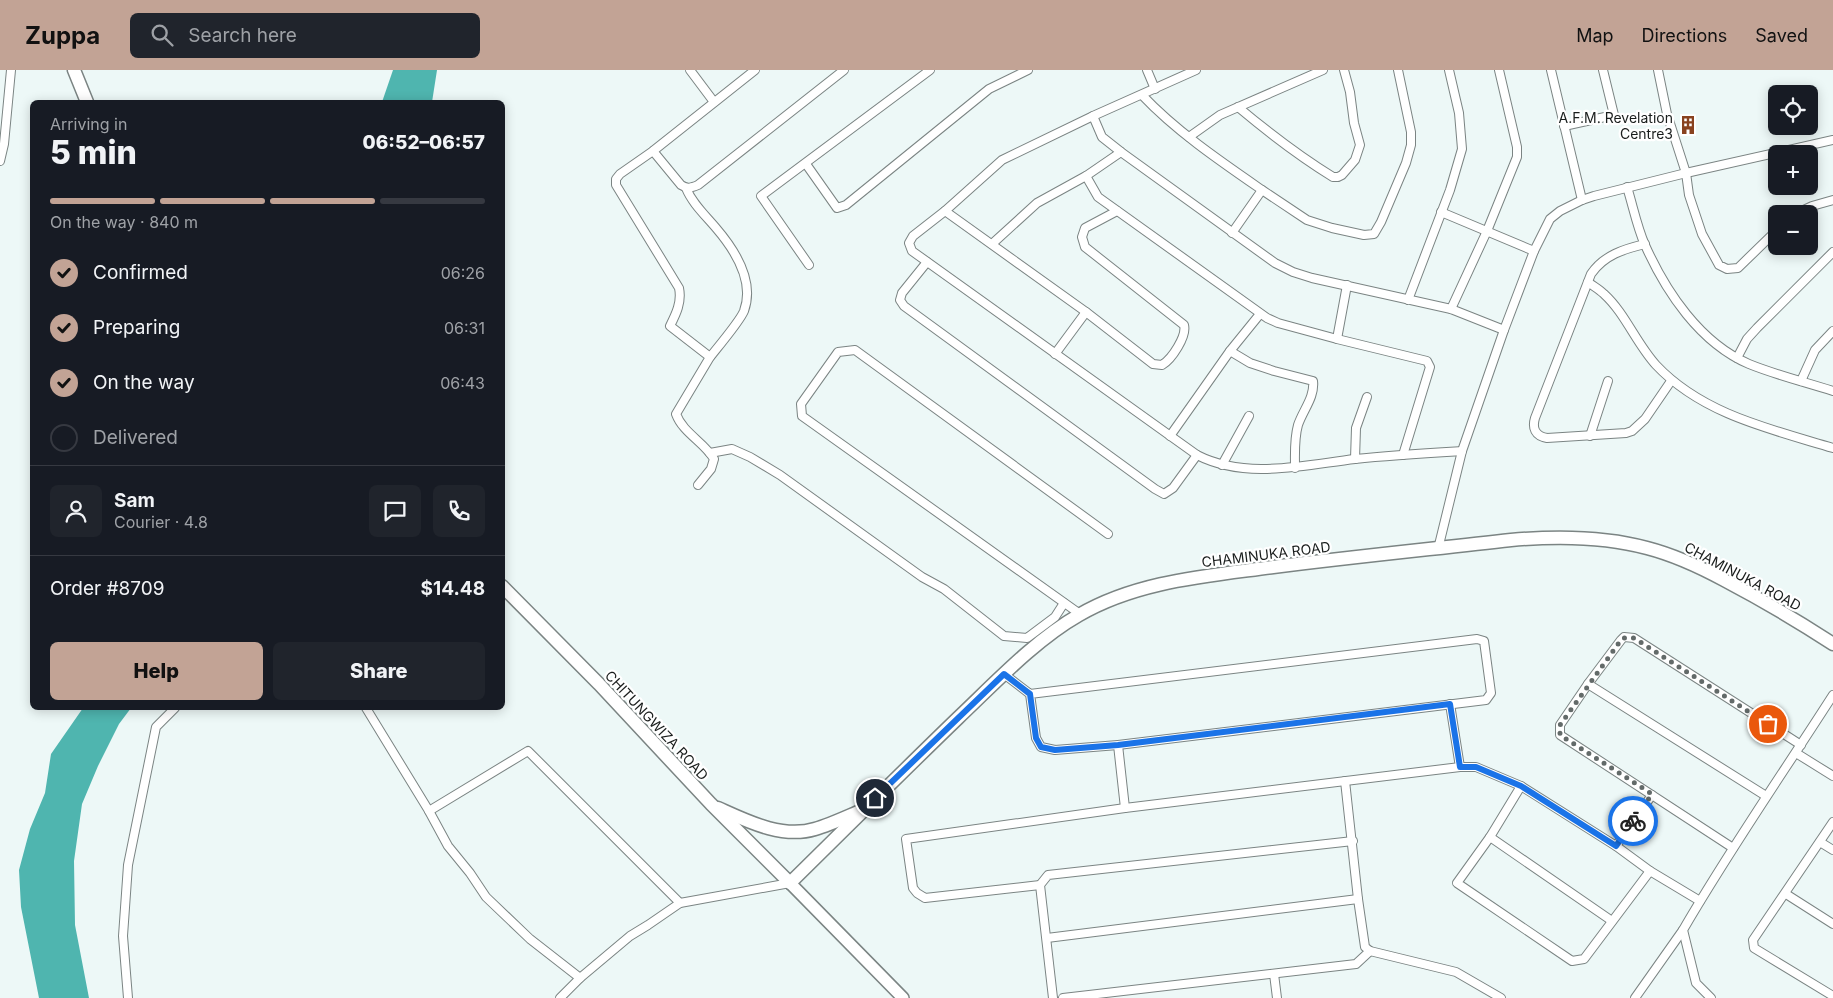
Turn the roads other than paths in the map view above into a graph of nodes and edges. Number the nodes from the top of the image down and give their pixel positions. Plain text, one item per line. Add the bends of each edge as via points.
1 (11, 70) edge
2 (74, 70) edge
3 (690, 70) edge
4 (755, 70) edge
5 (844, 70) edge
6 (930, 70) edge
7 (1028, 70) edge
8 (1147, 70) edge
9 (1196, 70) edge
10 (1323, 70) edge
11 (1344, 70) edge
12 (1398, 70) edge
13 (1449, 70) edge
14 (1499, 70) edge
15 (1550, 70) edge
16 (1603, 70) edge
17 (1658, 70) edge
18 (1155, 89) junction
19 (1142, 94) junction
20 (86, 100) edge
21 (714, 102) junction
22 (1238, 107) junction
23 (1093, 116) junction
24 (1564, 126) junction
25 (1189, 137) junction
26 (1833, 140) edge
27 (653, 151) junction
28 (1122, 152) junction
29 (0, 161) edge
30 (806, 164) junction
31 (1686, 173) junction
32 (1086, 176) junction
33 (1627, 187) junction
34 (686, 188) junction
35 (1262, 190) junction
36 (1582, 200) junction
37 (1833, 200) edge
38 (1816, 205) edge
39 (944, 210) junction
40 (1117, 210) junction
41 (1441, 212) junction
42 (1487, 231) junction
43 (1232, 233) junction
44 (1768, 238) edge
45 (992, 244) junction
46 (1644, 244) junction
47 (1534, 251) junction
48 (1833, 252) edge
49 (927, 262) junction
50 (809, 265) dead end
51 (1588, 282) junction
52 (1347, 286) junction
53 (1408, 300) junction
54 (1451, 309) junction
55 (1086, 312) junction
56 (1260, 314) junction
57 (1504, 330) junction
58 (1833, 331) edge
59 (1337, 339) junction
60 (1230, 351) junction
61 (1055, 354) junction
62 (710, 357) junction
63 (1737, 358) junction
64 (1608, 381) dead end
65 (1671, 381) junction
66 (1801, 381) junction
67 (1833, 391) edge
68 (1367, 397) dead end
69 (1248, 416) dead end
70 (1170, 436) junction
71 (1590, 436) junction
72 (1833, 448) edge
73 (1462, 451) junction
74 (710, 453) junction
75 (1197, 455) junction
76 (1403, 455) junction
77 (1355, 459) junction
78 (1222, 465) junction
79 (1295, 468) junction
80 (698, 484) dead end
81 (1108, 534) dead end
82 (1438, 549) junction
83 (505, 589) edge
84 (1064, 603) junction
85 (1080, 614) junction
86 (1833, 644) edge
87 (1004, 674) junction
88 (1588, 684) junction
89 (1030, 694) junction
90 (1833, 695) edge
91 (1450, 704) junction
92 (173, 710) edge
93 (367, 710) edge
94 (1118, 745) junction
95 (1801, 745) junction
96 (1796, 753) junction
97 (1460, 767) junction
98 (1833, 775) edge
99 (1345, 781) junction
100 (1521, 786) junction
101 (1652, 794) junction
102 (1766, 796) junction
103 (711, 804) junction
104 (1125, 808) junction
105 (865, 809) junction
106 (429, 811) junction
107 (1833, 822) edge
108 (1490, 837) junction
109 (1353, 841) junction
110 (1820, 842) junction
111 (1616, 846) junction
112 (1733, 848) junction
113 (1833, 850) edge
114 (1650, 871) junction
115 (790, 883) junction
116 (1040, 885) junction
117 (1786, 894) junction
118 (1358, 900) junction
119 (1700, 901) junction
120 (680, 903) junction
121 (1612, 921) junction
122 (1833, 924) edge
123 (1683, 930) junction
124 (1047, 938) junction
125 (1370, 951) junction
126 (1274, 974) junction
127 (580, 978) junction
128 (1833, 996) edge
129 (1707, 997) edge
130 (128, 998) edge
131 (560, 998) edge
132 (904, 998) edge
133 (1053, 998) edge
134 (1063, 998) edge
135 (1277, 998) edge
136 (1501, 998) edge
137 (1635, 998) edge

1 - 29 street
2 - 20 main road
3 - 21 street
4 - 21 street
5 - 34 street via 698,184
6 - 30 street
7 - 30 street via 989,88 846,205 837,208
8 - 18 street
9 - 18 street
10 - 22 street
11 - 22 street via 1360,145 1355,160 1338,178 1285,145
12 - 35 street via 1411,145 1382,222 1374,234 1364,235 1307,220
13 - 41 street via 1459,113 1462,149
14 - 42 street via 1517,157
15 - 24 street
16 - 24 street via 1614,114
17 - 31 street via 1667,114
18 - 19 street
19 - 23 street
19 - 25 street
21 - 27 street
22 - 25 street via 1220,115
23 - 28 street via 1102,136
23 - 39 street via 1002,160
24 - 36 street
25 - 35 street
26 - 31 street
27 - 34 street
27 - 62 street via 620,174 616,184 679,288 681,296 670,326
28 - 32 street
28 - 43 street
30 - 50 street via 761,196
31 - 33 street
31 - 44 street via 1689,196 1702,234 1722,268 1738,268
32 - 40 street via 1098,197
32 - 45 street via 1036,203
33 - 36 street
33 - 46 street
34 - 62 street via 689,197 720,232 744,270 748,292 744,312
35 - 43 street
36 - 47 street via 1550,219
37 - 38 street
39 - 45 street
39 - 49 street via 909,243 912,251
40 - 55 street via 1085,228 1082,237 1085,247 1178,319 1184,325 1184,337 1165,364 1153,364
40 - 56 street
41 - 42 street
41 - 53 street
42 - 47 street
42 - 54 street
43 - 52 street via 1293,272
45 - 55 street
46 - 51 street via 1618,251 1602,261
46 - 63 street via 1665,284 1690,319
47 - 57 street
48 - 63 street via 1757,328
49 - 61 street
49 - 75 street via 902,293 900,300 904,306 1155,489 1164,494 1173,488
51 - 65 street via 1604,294 1646,353
51 - 71 street via 1534,424 1541,437
52 - 53 street
52 - 59 street
53 - 54 street
54 - 57 street
55 - 61 street
56 - 59 street via 1278,323
56 - 60 street
57 - 73 street
58 - 66 street via 1815,350
59 - 76 street via 1429,363
60 - 70 street
60 - 79 street via 1250,363 1314,381 1314,390 1296,434
61 - 70 street
62 - 74 street via 676,414 679,422
63 - 66 street
64 - 71 street
65 - 71 street via 1645,419 1632,431
65 - 72 street via 1729,415
66 - 67 street
68 - 77 street via 1356,428
69 - 78 street
70 - 75 street
73 - 76 street
73 - 82 street
74 - 80 street via 714,459 711,468
74 - 84 street via 732,449 772,470 922,577 944,589 1004,636 1027,638 1055,617
75 - 78 street
76 - 77 street
77 - 79 street
78 - 79 street
81 - 84 street via 855,350 838,352 801,404 802,416
82 - 85 main road, CHAMINUKA ROAD via 1162,583 1130,592
82 - 86 main road, CHAMINUKA ROAD via 1539,538 1597,539 1646,547 1713,574 1768,603
83 - 103 main road, CHITUNGWIZA ROAD
84 - 85 street
85 - 87 main road, CHAMINUKA ROAD
87 - 89 street
87 - 105 main road, CHAMINUKA ROAD
88 - 95 street via 1621,640 1634,638
88 - 101 street via 1560,725 1560,735
88 - 102 street
89 - 91 street via 1447,642 1476,639 1484,642 1491,693 1486,700
89 - 94 street via 1036,738 1041,747 1055,750
90 - 95 street
91 - 94 street
91 - 97 street
92 - 130 street via 156,727 128,865 123,936
93 - 106 street
94 - 104 street
95 - 96 street
96 - 98 street
96 - 102 street
97 - 99 street
97 - 100 street via 1476,767
99 - 104 street
99 - 109 street
100 - 108 street
100 - 111 street
101 - 111 street
101 - 112 street
102 - 112 street
103 - 105 main road via 760,826 795,831 813,830
103 - 115 main road, CHITUNGWIZA ROAD
104 - 116 street via 906,839 913,888 925,898
105 - 115 main road, CHAMINUKA ROAD
106 - 120 street via 528,750
106 - 127 street via 448,846 486,897
107 - 110 street
108 - 121 street
108 - 121 street via 1457,883 1572,961 1584,959
109 - 116 street via 1048,876
109 - 118 street
110 - 113 street
110 - 117 street
111 - 114 street
112 - 119 street
114 - 119 street
114 - 121 street
115 - 120 street
115 - 132 main road
116 - 124 street
117 - 122 street
117 - 128 street via 1753,940 1754,948
118 - 124 street
118 - 125 street via 1366,947
119 - 123 street
120 - 127 street via 630,936
123 - 129 street via 1696,983
123 - 137 street
124 - 133 street
125 - 126 street via 1356,964
125 - 136 street via 1456,972
126 - 134 street
126 - 135 street
127 - 131 street

